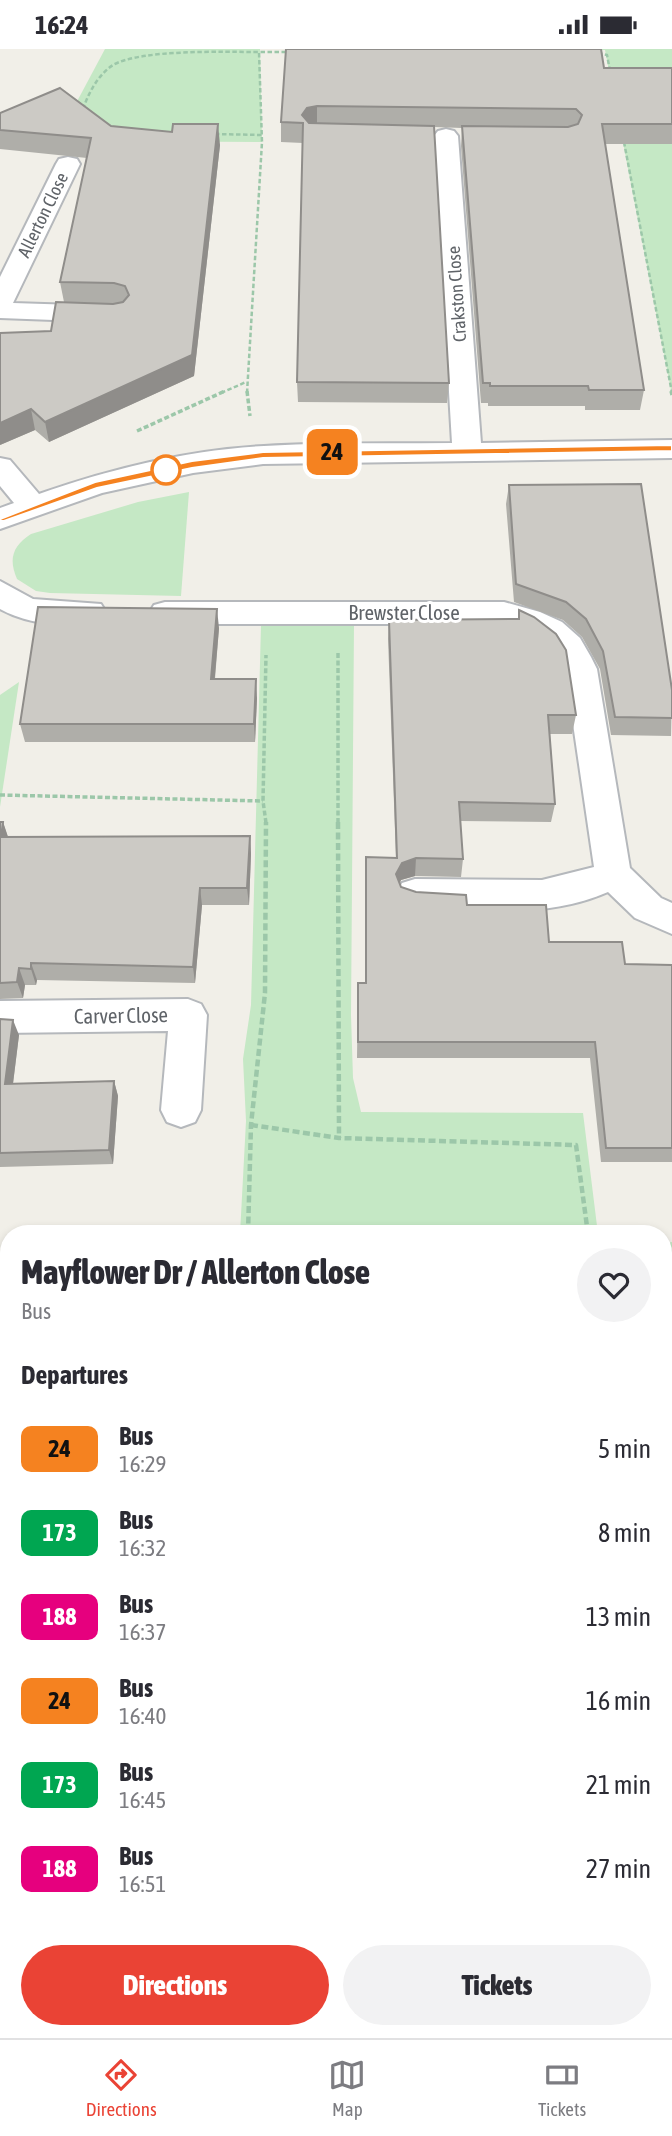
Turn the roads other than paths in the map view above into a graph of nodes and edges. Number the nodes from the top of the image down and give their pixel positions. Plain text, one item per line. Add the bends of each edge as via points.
1 (473, 137) edge
2 (68, 164) dead end
3 (0, 303) edge
4 (0, 310) edge
5 (116, 314) edge
6 (672, 449) edge
7 (467, 452) junction
8 (0, 467) edge
9 (32, 505) junction
10 (0, 519) edge
11 (0, 592) edge
12 (612, 874) junction
13 (415, 893) edge
14 (672, 919) edge
15 (0, 1017) edge
16 (181, 1110) dead end

1 - 7 street, Crakston Close via 433,136
2 - 3 street, Allerton Close
4 - 5 street
6 - 7 street
7 - 9 street via 263,455 136,476
8 - 9 street
9 - 10 street
11 - 12 street, Brewster Close via 36,611 504,613 526,617 563,638 581,669
12 - 13 street via 591,886 553,894
12 - 14 street via 648,908
15 - 16 street, Carver Close via 188,1015

